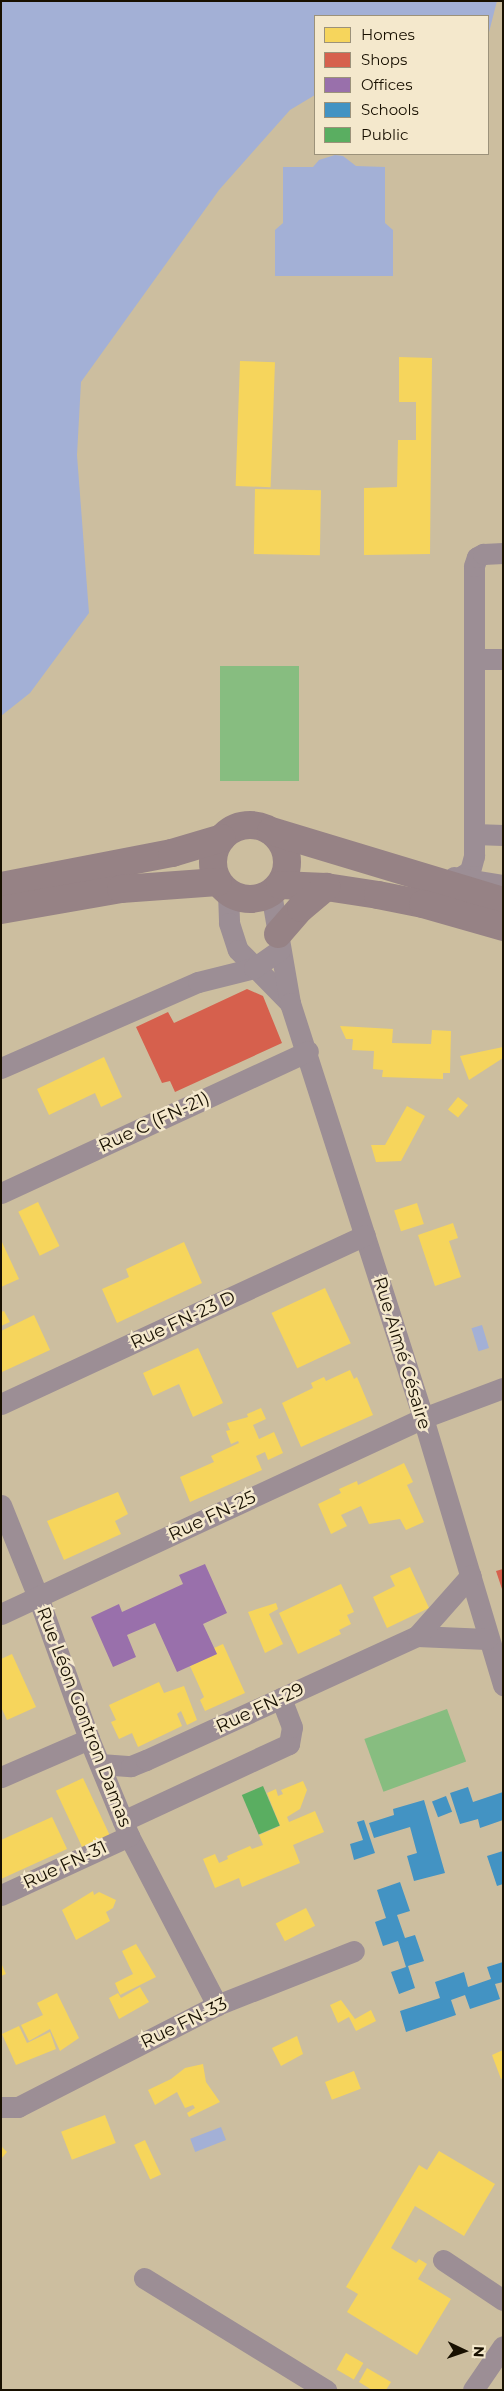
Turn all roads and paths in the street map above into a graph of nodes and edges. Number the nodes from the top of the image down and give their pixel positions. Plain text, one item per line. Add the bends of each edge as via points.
1 (503, 553) edge
2 (503, 658) edge
3 (476, 659) junction
4 (271, 831) junction
5 (474, 834) junction
6 (503, 835) edge
7 (222, 838) junction
8 (449, 878) junction
9 (503, 885) edge
10 (1, 886) edge
11 (223, 887) junction
12 (326, 887) junction
13 (275, 889) junction
14 (503, 901) edge
15 (1, 910) edge
16 (503, 927) edge
17 (279, 942) junction
18 (254, 968) junction
19 (294, 1012) junction
20 (308, 1051) junction
21 (1, 1068) edge
22 (1, 1193) edge
23 (365, 1236) junction
24 (503, 1388) edge
25 (1, 1404) edge
26 (423, 1418) junction
27 (1, 1504) edge
28 (470, 1575) junction
29 (38, 1597) junction
30 (1, 1614) edge
31 (417, 1636) junction
32 (488, 1639) junction
33 (503, 1685) edge
34 (281, 1698) junction
35 (89, 1739) junction
36 (100, 1764) junction
37 (1, 1777) edge
38 (126, 1828) junction
39 (1, 1895) edge
40 (354, 1951) dead end
41 (216, 2005) junction
42 (10, 2107) edge
43 (443, 2260) dead end
44 (144, 2278) dead end
45 (503, 2300) edge
46 (503, 2346) edge
47 (326, 2390) edge
48 (473, 2390) edge

1 - 3 street via 483,554 477,557 474,566
2 - 3 street
3 - 5 street
4 - 7 highway via 250,825 240,826
4 - 8 highway
4 - 13 highway via 280,839 287,862
5 - 6 street
5 - 8 street via 473,864
7 - 10 highway via 172,853
7 - 11 highway via 213,859
8 - 9 street
8 - 14 highway
11 - 13 highway via 249,900
11 - 15 highway via 112,890
11 - 18 street via 232,935 238,950
12 - 13 highway
12 - 16 highway via 422,904
12 - 17 highway via 301,908
13 - 17 street, Rue Aimé Césaire
17 - 18 street
17 - 19 street, Rue Aimé Césaire
18 - 19 street
18 - 21 street via 198,982
19 - 20 street, Rue Aimé Césaire
20 - 22 street, Rue C (FN-21)
20 - 23 street, Rue Aimé Césaire
23 - 25 street, Rue FN-23 D
23 - 26 street, Rue Aimé Césaire
24 - 26 street, Rue FN-25
26 - 28 street, Rue Aimé Césaire
26 - 29 street, Rue FN-25
27 - 29 street, Rue Léon Gontron Damas
28 - 31 street
28 - 32 street, Rue Aimé Césaire
29 - 30 street, Rue FN-25
29 - 35 street, Rue Léon Gontron Damas
31 - 32 street
31 - 34 street, Rue FN-29
32 - 33 street, Rue Aimé Césaire
34 - 36 street, Rue FN-29 via 131,1766
34 - 38 street, Rue FN-31 via 292,1726 290,1744
35 - 36 street, Rue Léon Gontron Damas
35 - 37 street
36 - 38 street, Rue Léon Gontron Damas
38 - 39 street, Rue FN-31
38 - 41 street, Rue Léon Gontron Damas
40 - 41 street, Rue FN-33
41 - 42 street, Rue FN-33
43 - 45 street
44 - 47 street
46 - 48 street

